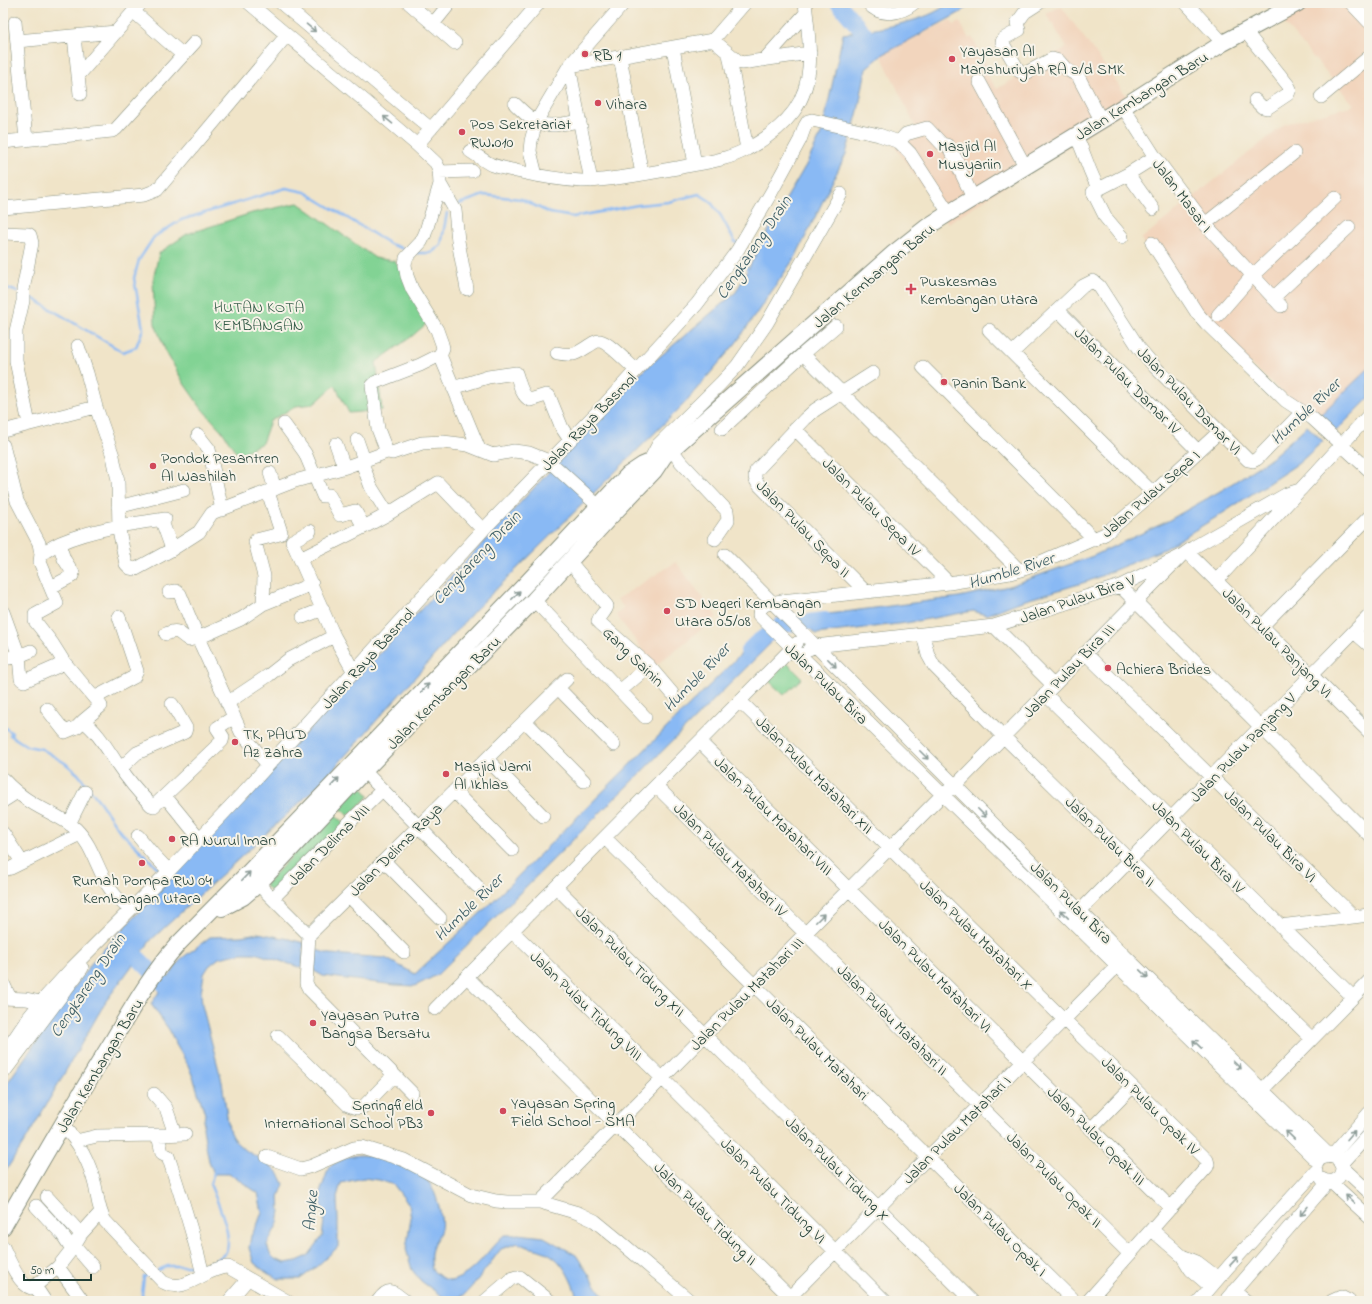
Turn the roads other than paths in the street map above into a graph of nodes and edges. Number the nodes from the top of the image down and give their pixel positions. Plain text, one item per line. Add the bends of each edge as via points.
1 (249, 3) edge
2 (281, 3) edge
3 (409, 3) edge
4 (450, 3) edge
5 (539, 3) edge
6 (624, 3) edge
7 (745, 3) edge
8 (868, 3) edge
9 (914, 3) edge
10 (1039, 3) edge
11 (1186, 3) edge
12 (1298, 3) edge
13 (1351, 3) edge
14 (138, 7) edge
15 (805, 8) edge
16 (15, 22) dead end
17 (1369, 22) edge
18 (433, 24) junction
19 (1245, 31) junction
20 (116, 32) junction
21 (287, 35) junction
22 (74, 36) junction
23 (713, 40) junction
24 (17, 41) junction
25 (195, 42) dead end
26 (455, 43) dead end
27 (1223, 43) junction
28 (673, 48) junction
29 (810, 53) junction
30 (729, 54) junction
31 (183, 55) junction
32 (620, 57) junction
33 (1369, 57) edge
34 (764, 60) junction
35 (569, 66) junction
36 (78, 76) junction
37 (979, 81) dead end
38 (80, 94) dead end
39 (1321, 97) dead end
40 (1255, 100) dead end
41 (515, 104) dead end
42 (1123, 107) junction
43 (1102, 120) junction
44 (580, 121) junction
45 (536, 122) junction
46 (431, 129) junction
47 (1076, 136) junction
48 (26, 140) junction
49 (3, 142) edge
50 (899, 142) junction
51 (417, 145) junction
52 (747, 150) junction
53 (470, 151) dead end
54 (1294, 153) dead end
55 (1155, 157) junction
56 (695, 164) junction
57 (1025, 166) junction
58 (472, 171) dead end
59 (642, 174) junction
60 (1128, 174) junction
61 (536, 175) junction
62 (439, 178) junction
63 (591, 181) junction
64 (1100, 189) junction
65 (841, 194) dead end
66 (973, 198) junction
67 (1335, 198) dead end
68 (3, 208) edge
69 (1154, 209) dead end
70 (949, 214) junction
71 (1205, 224) junction
72 (1349, 227) dead end
73 (3, 233) edge
74 (1122, 236) dead end
75 (1152, 243) dead end
76 (1252, 276) junction
77 (467, 289) dead end
78 (1058, 310) junction
79 (1218, 315) dead end
80 (836, 326) dead end
81 (989, 330) dead end
82 (78, 346) dead end
83 (557, 353) dead end
84 (1012, 353) junction
85 (803, 354) junction
86 (440, 355) junction
87 (923, 367) dead end
88 (636, 370) junction
89 (872, 373) dead end
90 (454, 388) junction
91 (842, 392) junction
92 (96, 407) junction
93 (1308, 415) junction
94 (1369, 416) edge
95 (29, 424) junction
96 (284, 424) dead end
97 (722, 429) dead end
98 (795, 429) junction
99 (3, 431) edge
100 (1219, 432) junction
101 (198, 435) dead end
102 (357, 440) dead end
103 (570, 440) junction
104 (1339, 443) junction
105 (336, 444) dead end
106 (3, 445) edge
107 (479, 449) junction
108 (1198, 451) junction
109 (387, 452) junction
110 (662, 455) junction
111 (363, 460) junction
112 (551, 462) junction
113 (344, 467) junction
114 (1369, 470) edge
115 (270, 473) dead end
116 (314, 476) junction
117 (184, 490) dead end
118 (1300, 490) junction
119 (272, 491) junction
120 (1153, 493) junction
121 (595, 503) junction
122 (118, 507) junction
123 (222, 510) junction
124 (388, 514) junction
125 (610, 517) junction
126 (1369, 517) edge
127 (119, 526) junction
128 (364, 527) junction
129 (483, 530) junction
130 (310, 531) dead end
131 (281, 532) junction
132 (715, 539) dead end
133 (1096, 540) junction
134 (292, 541) junction
135 (60, 547) dead end
136 (172, 549) junction
137 (41, 554) junction
138 (1184, 554) junction
139 (724, 555) dead end
140 (300, 559) junction
141 (570, 562) junction
142 (1020, 570) junction
143 (1216, 581) junction
144 (949, 583) junction
145 (312, 584) junction
146 (1120, 586) junction
147 (51, 587) junction
148 (865, 591) junction
149 (169, 592) dead end
150 (534, 600) junction
151 (1136, 601) junction
152 (263, 604) junction
153 (775, 606) junction
154 (323, 609) junction
155 (3, 612) edge
156 (1369, 616) edge
157 (119, 617) dead end
158 (303, 617) dead end
159 (994, 626) junction
160 (1262, 626) junction
161 (1354, 632) junction
162 (166, 634) dead end
163 (923, 635) junction
164 (334, 636) junction
165 (804, 636) junction
166 (198, 638) junction
167 (815, 646) junction
168 (1369, 646) edge
169 (31, 651) dead end
170 (796, 653) junction
171 (1085, 653) junction
172 (19, 656) junction
173 (3, 659) edge
174 (64, 662) junction
175 (648, 666) junction
176 (354, 672) junction
177 (1312, 675) junction
178 (1049, 690) junction
179 (620, 691) junction
180 (672, 693) dead end
181 (94, 698) junction
182 (740, 701) junction
183 (227, 703) junction
184 (172, 704) dead end
185 (47, 709) dead end
186 (234, 717) junction
187 (645, 717) dead end
188 (83, 721) junction
189 (525, 721) junction
190 (1261, 727) junction
191 (1369, 732) edge
192 (1003, 736) junction
193 (700, 742) junction
194 (614, 745) dead end
195 (487, 759) junction
196 (268, 765) junction
197 (121, 768) junction
198 (364, 771) junction
199 (1212, 777) junction
200 (3, 779) edge
201 (584, 781) dead end
202 (656, 786) junction
203 (955, 786) junction
204 (382, 790) junction
205 (454, 791) junction
206 (17, 792) junction
207 (85, 792) dead end
208 (942, 795) junction
209 (165, 796) junction
210 (3, 801) edge
211 (543, 816) dead end
212 (1171, 818) junction
213 (69, 824) junction
214 (418, 827) junction
215 (3, 833) edge
216 (80, 834) junction
217 (1369, 835) edge
218 (138, 836) dead end
219 (200, 838) junction
220 (605, 838) junction
221 (889, 848) junction
222 (512, 850) dead end
223 (1130, 860) junction
224 (384, 861) junction
225 (22, 862) junction
226 (3, 870) edge
227 (165, 875) junction
228 (258, 884) junction
229 (477, 886) dead end
230 (556, 887) junction
231 (849, 889) junction
232 (349, 896) junction
233 (273, 898) junction
234 (130, 910) junction
235 (1080, 911) junction
236 (208, 914) junction
237 (1369, 915) edge
238 (1354, 917) junction
239 (440, 918) dead end
240 (1280, 926) junction
241 (512, 932) junction
242 (805, 933) junction
243 (309, 937) junction
244 (98, 943) junction
245 (404, 952) dead end
246 (1126, 957) junction
247 (1117, 966) junction
248 (467, 977) junction
249 (1369, 981) edge
250 (3, 983) edge
251 (754, 986) junction
252 (6, 998) edge
253 (1353, 998) junction
254 (41, 1002) junction
255 (435, 1009) dead end
256 (1064, 1020) junction
257 (705, 1035) junction
258 (278, 1036) dead end
259 (1312, 1039) junction
260 (1023, 1062) junction
261 (5, 1070) edge
262 (394, 1075) junction
263 (662, 1078) junction
264 (1132, 1087) junction
265 (1262, 1090) junction
266 (412, 1093) dead end
267 (154, 1094) dead end
268 (980, 1105) junction
269 (1369, 1113) edge
270 (617, 1124) junction
271 (62, 1126) junction
272 (1091, 1129) junction
273 (1369, 1134) edge
274 (158, 1135) junction
275 (76, 1141) junction
276 (267, 1157) dead end
277 (928, 1157) junction
278 (1336, 1161) junction
279 (1317, 1167) junction
280 (1330, 1182) junction
281 (1369, 1192) edge
282 (47, 1198) dead end
283 (540, 1202) junction
284 (36, 1206) dead end
285 (878, 1208) junction
286 (1171, 1208) junction
287 (100, 1213) junction
288 (1369, 1217) edge
289 (3, 1227) edge
290 (1152, 1230) junction
291 (81, 1234) junction
292 (3, 1247) edge
293 (73, 1247) junction
294 (835, 1251) junction
295 (1130, 1254) junction
296 (58, 1267) junction
297 (93, 1267) dead end
298 (202, 1268) junction
299 (248, 1279) junction
300 (1215, 1283) junction
301 (35, 1286) junction
302 (1229, 1298) edge
303 (790, 1300) edge
304 (45, 1301) edge
305 (83, 1301) edge
306 (229, 1301) edge
307 (286, 1301) edge
308 (378, 1301) edge
309 (405, 1301) edge
310 (485, 1301) edge
311 (550, 1301) edge
312 (690, 1301) edge
313 (885, 1301) edge
314 (972, 1301) edge
315 (1074, 1301) edge
316 (1088, 1301) edge
317 (1199, 1301) edge
318 (1246, 1301) edge
319 (1332, 1301) edge
320 (1349, 1301) edge

1 - 21 street
2 -> 46 street
3 - 18 street
4 - 18 street
5 - 46 street
6 - 35 street
7 - 23 street
8 - 9 street via 878,12 889,13 903,10
10 - 43 street via 1026,12 1018,22 1019,30 1002,42 1023,73 1052,59 1059,61 1075,74 1084,86
11 - 27 street, Jalan Kembangan Baru
12 - 19 main road, Jalan Kembangan Baru
13 - 17 street
14 - 20 street
14 - 31 street
15 - 29 street
15 - 34 street
16 - 24 street
18 - 26 street
19 - 27 main road, Jalan Kembangan Baru
19 - 40 street via 1290,89 1288,94 1267,108 1262,108
20 - 22 street
20 - 36 street
51 -> 21 street
21 - 68 street via 157,190 144,195
22 - 24 street
22 - 36 street
23 - 28 street
23 - 30 street
24 - 48 street
25 - 31 street
27 - 42 main road, Jalan Kembangan Baru
28 - 32 street
28 - 56 street
29 - 34 street
29 - 52 street via 806,86 794,111 772,133
30 - 34 street via 742,63
30 - 52 street
31 - 48 street via 116,129
32 - 35 street
32 - 59 street
33 - 39 street
35 - 44 street
35 - 45 street
36 - 38 street
37 - 57 street
41 - 45 street
42 - 43 main road, Jalan Kembangan Baru
42 - 55 street, Jalan Masar I
43 - 47 main road, Jalan Kembangan Baru
44 - 45 street via 555,125
44 - 63 street
45 - 61 street via 530,151
46 - 51 street
47 - 57 main road, Jalan Kembangan Baru
47 - 64 street via 1093,180
48 - 49 street
50 - 66 street via 906,134 923,128 930,130 947,145
50 - 70 street via 910,153
50 - 88 street, Jalan Raya Basmol via 860,130 810,120 738,249 697,304
51 - 62 street via 436,163
52 - 56 street
53 - 61 street via 490,164
54 - 71 street
55 - 60 street
55 - 71 street, Jalan Masar I
56 - 59 street
57 - 66 main road, Jalan Kembangan Baru
58 - 62 street
59 - 63 street
60 - 64 street
60 - 69 street
61 - 63 street
62 - 77 street via 455,210
62 - 86 street via 425,234 405,265 410,282 437,330 443,348
64 - 74 street via 1094,192 1106,218
65 - 110 street via 767,324 737,366 658,445
66 - 70 main road, Jalan Kembangan Baru
67 - 76 street
70 - 110 main road, Jalan Kembangan Baru via 927,227 894,253
71 - 76 street, Jalan Masar I
72 - 76 street, Jalan Masar I via 1277,302
73 - 95 street via 30,235 32,243 16,331 16,361
75 - 93 street via 1206,323 1286,401
76 - 79 street
78 - 84 street
78 - 100 street, Jalan Pulau Damar VI via 1083,286 1093,281 1099,286 1139,348
78 - 108 street, Jalan Pulau Damar IV
80 - 85 street
81 - 84 street
82 - 92 street
83 - 88 street via 572,355 601,341
84 - 120 street
85 - 91 street
85 - 97 street
86 - 90 street
86 - 109 street via 372,386 378,430
87 - 133 street
88 - 103 street, Jalan Raya Basmol
89 - 91 street
90 - 103 street via 488,377 516,373 527,400 549,396 562,428
90 - 107 street
91 - 98 street
91 - 142 street
92 - 95 street
92 - 122 street via 113,456 118,481
93 - 100 street, Jalan Pulau Damar VI via 1253,461 1248,460
93 - 104 street
94 - 104 street, Jalan Pulau Bira V
95 - 99 street
96 - 116 street via 305,453
98 - 144 street, Jalan Pulau Sepa IV
98 - 148 street, Jalan Pulau Sepa II via 756,471 755,481
100 - 108 street, Jalan Pulau Sepa I
101 - 123 street via 209,449
102 - 111 street
103 - 112 street, Jalan Raya Basmol
104 - 114 street
104 - 118 street, Jalan Pulau Bira V
105 - 113 street
106 - 137 street via 17,501 39,543
107 - 109 street via 443,442 422,443 392,453
107 - 112 street via 493,455 529,453
108 - 120 street, Jalan Pulau Sepa I
109 - 111 street
110 - 121 main road, Jalan Kembangan Baru via 635,470
110 - 125 main road, Jalan Kembangan Baru via 654,471
110 - 132 street via 681,462 727,511 728,520
111 - 113 street
111 - 124 street via 371,487
112 - 121 street
112 - 129 street, Jalan Raya Basmol
113 - 116 street
115 - 119 street
116 - 119 street
116 - 128 street via 323,496 329,495 340,515 355,510
117 - 122 street
118 - 138 street, Jalan Pulau Bira V via 1287,494
118 - 143 street
119 - 123 street
119 - 131 street
120 - 133 street, Jalan Pulau Sepa I
121 - 125 street
236 -> 121 main road, Jalan Kembangan Baru via 523,587
122 - 127 street
123 - 136 street via 212,513 198,532
124 - 128 street
124 - 129 street via 438,483
125 - 141 main road, Jalan Kembangan Baru
126 - 160 street
127 - 136 street via 164,521
127 - 136 street via 126,564 130,568 136,569
127 - 137 street via 86,534
128 - 140 street
129 - 176 street, Jalan Raya Basmol
130 - 134 street
131 - 134 street via 287,532
131 - 152 street via 255,541 264,576
133 - 142 street, Jalan Pulau Sepa I
134 - 140 street
135 - 147 street via 73,573
137 - 147 street via 40,562
138 - 143 street, Jalan Pulau Panjang VI
138 - 146 street, Jalan Pulau Bira V
138 - 151 street, Jalan Pulau Bira III
139 - 153 street
140 - 145 street
141 - 150 main road, Jalan Kembangan Baru
141 - 175 street, Gang Sainin via 607,606 598,621
142 - 144 street, Jalan Pulau Sepa I
143 - 160 street, Jalan Pulau Panjang VI
144 - 148 street, Jalan Pulau Sepa I
145 - 152 street
145 - 154 street
146 - 151 street
146 - 159 street, Jalan Pulau Bira V
147 - 174 street via 57,603 35,615 35,621
148 - 153 street, Jalan Pulau Sepa I
149 - 166 street via 176,591 180,594
150 - 179 street
150 - 198 main road, Jalan Kembangan Baru
151 - 171 street, Jalan Pulau Bira III
151 - 190 street
152 - 166 street via 241,620
153 - 165 street, Jalan Pulau Bira
153 - 170 street, Jalan Pulau Bira via 764,605 759,615
154 - 158 street
154 - 164 street
155 - 172 street
156 - 161 street, Jalan Pulau Panjang V
157 - 181 street via 137,671 134,677
159 - 163 street, Jalan Pulau Bira V
159 - 178 street, Jalan Pulau Bira IV
160 - 177 street, Jalan Pulau Panjang VI
161 - 168 street
161 - 177 street, Jalan Pulau Panjang V
162 - 166 street via 173,631 179,632 189,640
163 - 167 street, Jalan Pulau Bira V
163 - 192 street, Jalan Pulau Bira II via 934,666
164 - 176 street
164 - 183 street via 288,660
165 - 167 street, Jalan Pulau Bira
165 - 170 street
166 - 183 street
167 - 170 street
167 -> 203 street, Jalan Pulau Bira
169 - 172 street
170 - 182 street
170 - 208 street, Jalan Pulau Bira
171 - 178 street, Jalan Pulau Bira III
171 - 199 street, Jalan Pulau Bira VI
172 - 173 street
172 - 174 street via 21,679 24,681
174 - 181 street
175 - 179 street
175 - 180 street, Gang Sainin
176 - 196 street, Jalan Raya Basmol
177 - 190 street, Jalan Pulau Panjang V
177 - 191 street, Jalan Pulau Panjang VI
178 - 192 street, Jalan Pulau Bira III
178 - 212 street, Jalan Pulau Bira IV
179 - 187 street
181 - 188 street via 101,706
182 - 193 street
182 - 221 street, Jalan Pulau Matahari XII
183 - 186 street
184 - 197 street via 186,728 185,732 137,753
185 - 188 street via 65,732
186 - 196 street via 241,732
186 - 209 street via 217,728 223,737 222,741
188 - 197 street via 96,733
189 - 194 street, Jalan Delima Raya via 562,684
189 - 195 street, Jalan Delima Raya
189 - 201 street
190 - 199 street, Jalan Pulau Panjang V
190 - 217 street
192 - 203 street, Jalan Pulau Bira III
192 - 223 street, Jalan Pulau Bira II
193 - 202 street
193 - 231 street, Jalan Pulau Matahari VIII
195 - 205 street, Jalan Delima Raya
195 - 211 street
196 - 219 street, Jalan Raya Basmol
197 - 209 street via 151,805 154,806
198 - 204 street
198 - 228 main road, Jalan Kembangan Baru
199 - 212 street, Jalan Pulau Panjang V
199 - 238 street, Jalan Pulau Bira VI
200 - 206 street
202 - 220 street
202 - 242 street, Jalan Pulau Matahari IV
203 - 208 street, Jalan Pulau Matahari III
203 -> 235 street, Jalan Pulau Bira
204 - 214 street
204 - 233 street, Jalan Delima VIII
205 - 214 street, Jalan Delima Raya
205 - 222 street
206 - 210 street
206 - 213 street
207 - 213 street
208 - 221 street, Jalan Pulau Matahari III
247 -> 208 street, Jalan Pulau Bira
209 - 219 street
212 - 223 street, Jalan Pulau Panjang V
212 - 240 street, Jalan Pulau Bira IV
213 - 216 street
214 - 224 street, Jalan Delima Raya
214 - 229 street
215 - 225 street
216 - 225 street
216 - 234 street via 95,856 111,892
218 - 227 street
219 - 227 street, Jalan Raya Basmol
220 - 230 street
220 - 251 street, Jalan Pulau Matahari
221 - 231 street, Jalan Pulau Matahari III
221 - 256 street, Jalan Pulau Matahari X
223 - 235 street, Jalan Pulau Panjang V
223 - 259 street, Jalan Pulau Bira II
224 - 232 street, Jalan Delima Raya
224 - 239 street
225 - 226 street
227 - 234 street, Jalan Raya Basmol
228 - 233 street
228 - 236 main road, Jalan Kembangan Baru via 243,896
230 - 241 street
230 - 257 street, Jalan Pulau Tidung XII
242 -> 231 street, Jalan Pulau Matahari III
231 - 260 street, Jalan Pulau Matahari VI
232 - 243 street, Jalan Delima Raya
232 - 245 street
233 - 243 street
234 - 244 street, Jalan Raya Basmol
235 - 246 street, Jalan Pulau Bira
236 - 271 main road, Jalan Kembangan Baru via 169,954 132,1009
237 - 238 street
238 - 240 street
240 - 253 street, Jalan Pulau Bira IV
241 - 248 street
241 - 263 street, Jalan Pulau Tidung VIII
242 - 251 street, Jalan Pulau Matahari III
242 - 268 street, Jalan Pulau Matahari II
243 - 262 street via 306,983 313,994
244 - 254 street, Jalan Raya Basmol
244 - 261 street via 92,955
246 - 247 street, Jalan Pulau Matahari I
246 -> 265 street, Jalan Pulau Bira
247 - 256 street, Jalan Pulau Matahari I
279 -> 247 street, Jalan Pulau Bira
248 - 255 street
248 - 270 street, Jalan Pulau Tidung II
249 - 253 street
250 - 252 street
251 - 257 street, Jalan Pulau Matahari III
251 - 277 street, Jalan Pulau Matahari
252 - 254 street
253 - 259 street
254 - 261 street, Jalan Raya Basmol via 4,1054
256 - 260 street, Jalan Pulau Matahari I
256 - 264 street, Jalan Pulau Opak IV
257 - 263 street, Jalan Pulau Matahari III
257 - 285 street, Jalan Pulau Tidung X
258 - 262 street via 348,1105 356,1108 363,1107
259 - 265 street
260 - 268 street, Jalan Pulau Matahari I
260 - 272 street, Jalan Pulau Opak III
262 - 266 street
263 - 270 street, Jalan Pulau Matahari III
263 - 294 street, Jalan Pulau Tidung VI
264 - 272 street
264 - 286 street, Jalan Pulau Opak IV via 1207,1160 1207,1167
265 - 278 street, Jalan Pulau Bira
267 - 274 street via 166,1108 180,1134
268 - 277 street, Jalan Pulau Matahari I
268 - 295 street, Jalan Pulau Opak II
278 -> 269 street
270 - 283 street, Jalan Pulau Matahari III
270 - 303 street, Jalan Pulau Tidung II
271 - 275 street
271 - 289 main road, Jalan Kembangan Baru
272 - 286 street, Jalan Pulau Opak III
273 - 278 street
274 - 275 street via 97,1136
274 - 298 street via 162,1154 168,1156
275 - 287 street via 88,1166
276 - 283 street via 301,1169 362,1147 404,1160 471,1195 496,1201
277 - 285 street, Jalan Pulau Matahari I
277 - 315 street, Jalan Pulau Opak I
278 - 279 street via 1323,1157
278 - 280 street via 1341,1175
278 - 281 street, Jalan Pulau Bira
279 - 280 street via 1320,1178
300 -> 279 street
288 -> 280 street
280 -> 302 street
282 - 291 street
283 - 312 street via 578,1213 595,1221
284 - 293 street
285 - 294 street, Jalan Pulau Matahari I
285 - 314 street, Jalan Pulau Tidung X
286 - 290 street, Jalan Pulau Opak IV
287 - 291 street
287 - 298 street via 153,1272 170,1286 184,1285
290 - 295 street, Jalan Pulau Opak IV
290 - 300 street via 1182,1256 1197,1262
291 - 293 street
292 - 301 street via 15,1272 29,1288
293 - 296 street
293 - 297 street
294 - 303 street, Jalan Pulau Matahari I
294 - 313 street, Jalan Pulau Tidung VI
295 - 316 street, Jalan Pulau Opak IV
296 - 301 street
296 - 305 street
298 - 299 street via 228,1267
299 - 306 street
299 - 307 street
300 - 302 street
300 - 317 street
301 - 304 street
302 - 318 street
308 - 309 street via 387,1291 393,1292
310 - 311 street via 516,1277 520,1277
319 - 320 street via 1341,1297

